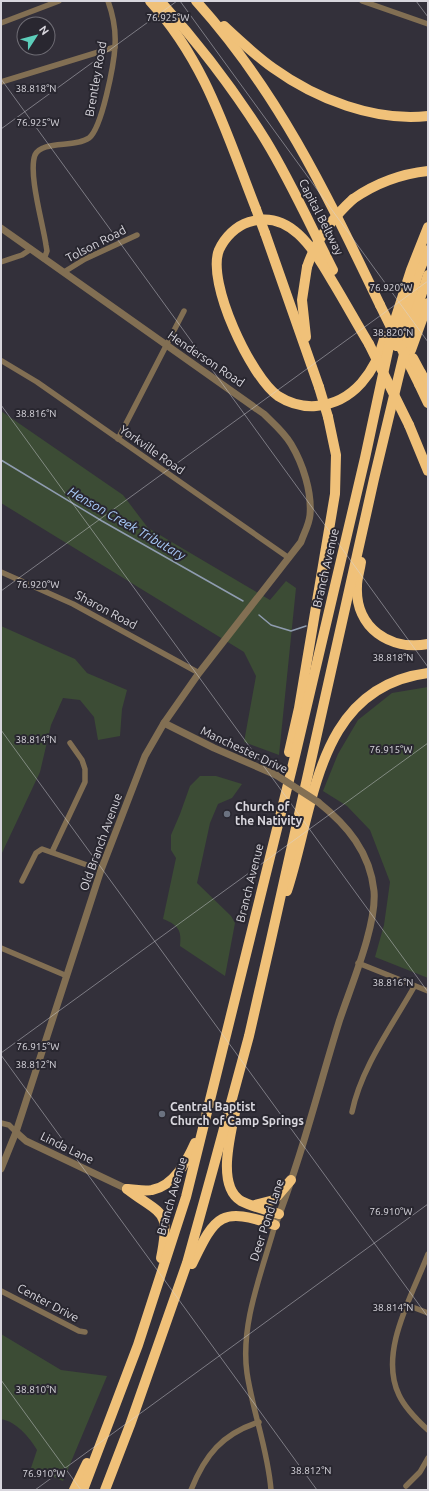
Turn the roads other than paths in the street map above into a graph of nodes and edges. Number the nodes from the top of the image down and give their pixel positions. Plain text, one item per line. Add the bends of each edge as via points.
1 (59, 1) edge
2 (108, 1) edge
3 (150, 1) edge
4 (160, 1) edge
5 (198, 1) edge
6 (362, 1) edge
7 (1, 23) edge
8 (428, 24) edge
9 (115, 47) junction
10 (1, 82) edge
11 (428, 116) edge
12 (428, 171) edge
13 (428, 227) edge
14 (1, 228) edge
15 (137, 235) dead end
16 (424, 238) junction
17 (31, 249) junction
18 (428, 250) edge
19 (44, 259) junction
20 (1, 262) edge
21 (64, 272) junction
22 (428, 276) edge
23 (381, 302) junction
24 (428, 303) edge
25 (184, 311) dead end
26 (369, 344) junction
27 (166, 346) junction
28 (2, 360) dead end
29 (423, 385) edge
30 (319, 387) junction
31 (428, 403) edge
32 (389, 418) junction
33 (409, 425) junction
34 (118, 439) junction
35 (365, 458) junction
36 (428, 464) edge
37 (428, 471) edge
38 (374, 479) junction
39 (289, 558) junction
40 (1, 572) edge
41 (428, 644) edge
42 (199, 673) junction
43 (428, 673) edge
44 (164, 723) junction
45 (70, 743) dead end
46 (272, 846) junction
47 (52, 852) junction
48 (101, 870) junction
49 (22, 881) dead end
50 (270, 944) junction
51 (1, 948) edge
52 (358, 963) junction
53 (67, 976) junction
54 (414, 987) junction
55 (428, 991) edge
56 (248, 1036) junction
57 (216, 1076) junction
58 (352, 1112) dead end
59 (1, 1122) edge
60 (16, 1132) junction
61 (1, 1169) edge
62 (291, 1180) junction
63 (127, 1189) junction
64 (253, 1206) junction
65 (279, 1214) junction
66 (275, 1225) junction
67 (428, 1254) edge
68 (1, 1291) edge
69 (407, 1305) junction
70 (150, 1309) junction
71 (170, 1310) junction
72 (428, 1313) edge
73 (85, 1332) dead end
74 (120, 1395) junction
75 (259, 1422) junction
76 (428, 1430) edge
77 (428, 1458) edge
78 (406, 1486) dead end
79 (74, 1490) edge
80 (82, 1490) edge
81 (105, 1490) edge
82 (192, 1490) edge
83 (271, 1490) edge

1 - 7 street
2 - 9 street, Brentley Road via 113,20
3 - 30 highway, bridge via 181,39 212,95 265,233
4 - 26 highway, Capital Beltway via 209,59 266,142 300,203
5 - 11 highway via 258,56 310,91 330,100 374,113
5 - 23 highway, Capital Beltway via 269,96 307,157
6 - 8 street
9 - 10 street
9 - 19 street, Brentley Road via 100,121 94,134 82,142 43,148 35,155 33,170 47,251
12 - 30 highway, bridge via 390,179 364,191 338,212 324,230 307,267 303,283 305,336
13 - 16 highway, Branch Avenue
14 - 17 street, Henderson Road
15 - 21 street, Tolson Road
16 - 26 highway via 399,293 371,371 355,389 339,401 308,406 287,401 270,389 244,351 227,311 217,275 218,255 222,244 239,226 254,220 274,220 292,229 318,258
16 - 35 highway, Branch Avenue via 394,323
17 - 19 street, Henderson Road
17 - 20 street
18 - 35 highway via 405,312
19 - 21 street, Henderson Road
21 - 27 street, Henderson Road
22 - 32 highway via 410,329
23 - 29 highway, Capital Beltway, bridge
23 - 29 highway, bridge via 422,374
24 - 32 highway
25 - 27 street
26 - 33 highway, Capital Beltway, bridge
27 - 34 street
27 - 39 street, Henderson Road via 248,401 281,431 291,444 305,478 310,500 310,516 301,542
28 - 34 street, Yorkville Road
29 - 31 highway, Capital Beltway
30 - 46 highway, bridge via 336,455 335,494
32 - 38 highway
33 - 36 highway, Capital Beltway
33 - 37 highway
34 - 39 street, Yorkville Road
35 - 46 highway, Branch Avenue
38 - 41 highway via 357,586 362,612 373,630 388,641 407,646
38 - 50 highway
39 - 42 street, Old Branch Avenue
40 - 42 street, Sharon Road via 73,604
42 - 44 street, Old Branch Avenue
43 - 50 highway via 404,678 376,690 354,709 338,730 316,782 296,864
44 - 48 street, Old Branch Avenue via 140,766
44 - 52 street, Manchester Drive, bridge via 276,775 318,802 354,836 367,861 374,892 373,908
45 - 47 street via 82,760 85,782
46 - 57 highway, Branch Avenue
47 - 48 street
47 - 49 street via 39,850
48 - 53 street, Old Branch Avenue
50 - 56 highway
51 - 53 street
52 - 54 street
52 - 62 street, Deer Pond Lane
53 - 60 street, Old Branch Avenue
54 - 55 street
54 - 58 street via 364,1072
56 - 64 highway via 227,1161 228,1176 234,1194
56 - 71 highway via 199,1222
57 - 63 highway via 211,1084 188,1160 164,1185 152,1190
57 - 70 highway, Branch Avenue via 186,1197
59 - 60 street, Linda Lane
60 - 61 street, Old Branch Avenue
60 - 63 street, Linda Lane via 26,1141
62 - 64 highway via 274,1200
62 - 65 street, Deer Pond Lane
63 - 70 highway via 155,1207 165,1221 166,1231
64 - 65 highway
65 - 66 street, Deer Pond Lane
66 - 71 highway via 237,1214 222,1219 209,1233
66 - 75 street, Deer Pond Lane via 246,1336 247,1373
67 - 69 street
68 - 73 street, Center Drive
69 - 72 street
69 - 76 street via 396,1340 392,1371 399,1396
70 - 74 highway, Branch Avenue
71 - 81 highway
74 - 79 highway
74 - 80 highway, Branch Avenue
75 - 82 street via 243,1427 219,1442 200,1470
75 - 83 street, Deer Pond Lane
77 - 78 street via 420,1472

